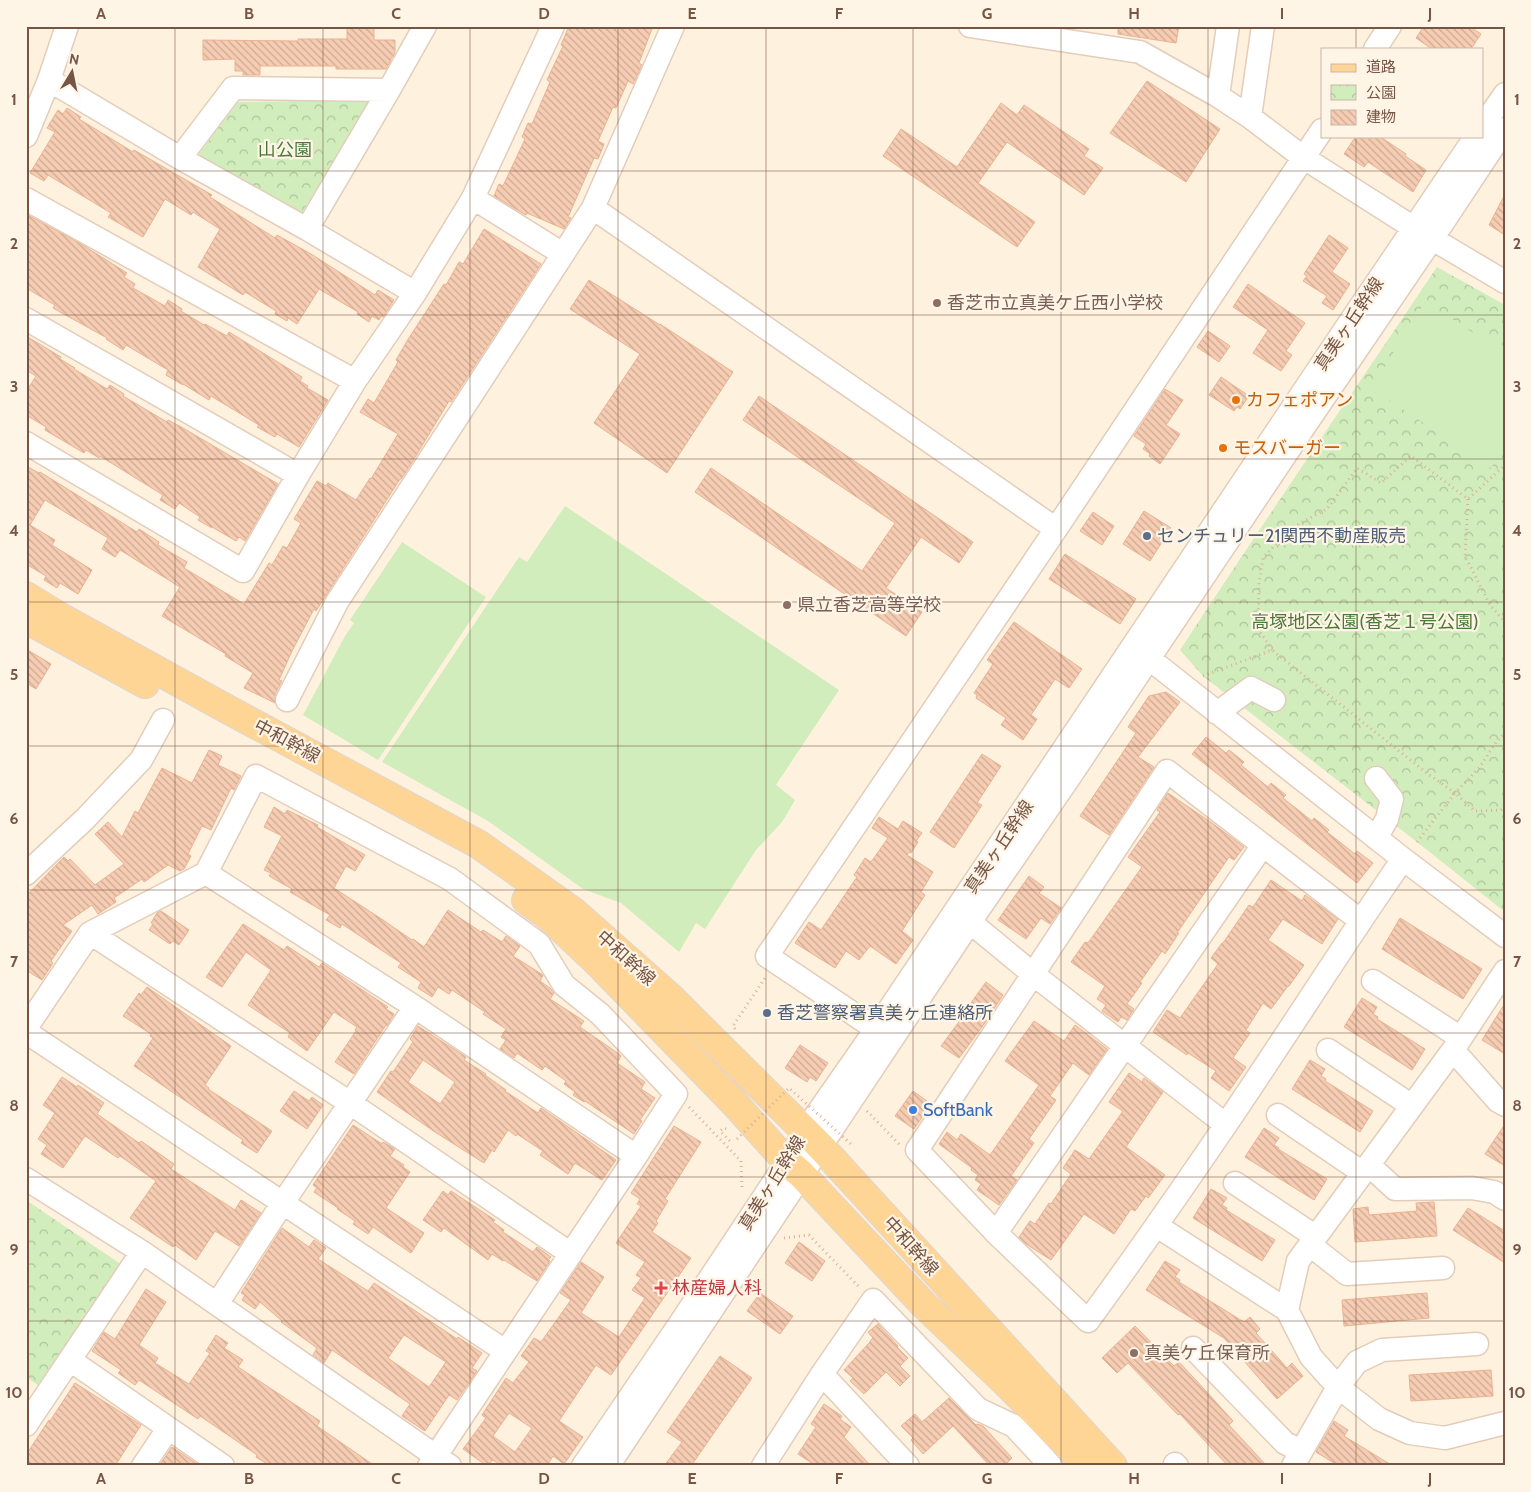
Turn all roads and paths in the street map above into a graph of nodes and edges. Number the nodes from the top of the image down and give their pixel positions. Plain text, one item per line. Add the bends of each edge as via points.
1 (67, 26) edge
2 (425, 26) edge
3 (553, 26) edge
4 (674, 26) edge
5 (970, 26) edge
6 (1228, 26) edge
7 (1263, 26) edge
8 (1390, 26) edge
9 (1097, 35) edge
10 (1377, 48) edge
11 (49, 80) junction
12 (389, 90) junction
13 (1505, 94) edge
14 (1218, 96) junction
15 (1250, 117) junction
16 (1484, 125) edge
17 (1505, 129) edge
18 (1321, 132) edge
19 (26, 136) edge
20 (1475, 138) edge
21 (180, 158) junction
22 (1304, 158) junction
23 (472, 198) junction
24 (26, 199) edge
25 (593, 208) junction
26 (307, 229) junction
27 (1423, 234) junction
28 (564, 254) junction
29 (1505, 282) edge
30 (415, 293) junction
31 (26, 319) edge
32 (355, 380) junction
33 (26, 443) edge
34 (1505, 465) edge
35 (298, 475) junction
36 (1468, 499) junction
37 (1056, 529) junction
38 (26, 596) edge
39 (26, 619) edge
40 (1505, 622) edge
41 (1272, 650) junction
42 (1141, 652) junction
43 (1203, 676) dead end
44 (287, 700) dead end
45 (1274, 700) dead end
46 (1217, 712) junction
47 (163, 720) dead end
48 (1505, 733) edge
49 (1376, 778) dead end
50 (1456, 793) junction
51 (1505, 807) edge
52 (1376, 838) junction
53 (1417, 842) dead end
54 (1263, 845) junction
55 (1404, 859) junction
56 (206, 873) junction
57 (26, 874) edge
58 (1361, 921) junction
59 (970, 922) junction
60 (90, 932) junction
61 (1505, 936) edge
62 (775, 962) junction
63 (1505, 971) edge
64 (1033, 974) junction
65 (1373, 981) dead end
66 (415, 1007) junction
67 (26, 1028) edge
68 (876, 1029) junction
69 (26, 1032) edge
70 (739, 1033) dead end
71 (1457, 1044) junction
72 (1125, 1046) junction
73 (1328, 1050) dead end
74 (676, 1094) junction
75 (854, 1097) junction
76 (350, 1103) junction
77 (1505, 1105) edge
78 (1412, 1106) junction
79 (1278, 1115) dead end
80 (1226, 1125) junction
81 (813, 1139) junction
82 (732, 1143) dead end
83 (851, 1144) dead end
84 (917, 1150) junction
85 (636, 1156) junction
86 (794, 1168) junction
87 (1366, 1169) junction
88 (26, 1179) edge
89 (1235, 1183) dead end
90 (742, 1188) dead end
91 (1505, 1199) edge
92 (282, 1204) junction
93 (1157, 1226) junction
94 (996, 1233) junction
95 (775, 1238) dead end
96 (1313, 1241) junction
97 (142, 1252) junction
98 (571, 1254) junction
99 (1443, 1268) dead end
100 (873, 1300) junction
101 (217, 1304) junction
102 (1287, 1310) junction
103 (1477, 1344) dead end
104 (1193, 1348) dead end
105 (505, 1351) junction
106 (70, 1360) junction
107 (822, 1374) junction
108 (1338, 1387) junction
109 (1505, 1423) edge
110 (26, 1425) edge
111 (168, 1429) junction
112 (1297, 1458) edge
113 (438, 1462) edge
114 (143, 1466) edge
115 (223, 1466) edge
116 (583, 1466) edge
117 (608, 1466) edge
118 (763, 1466) edge
119 (908, 1466) edge
120 (1051, 1466) edge
121 (1088, 1466) edge
122 (1113, 1466) edge

1 - 11 street
2 - 12 street
3 - 23 street
4 - 25 street
5 - 9 street
6 - 14 street
7 - 15 street
8 - 10 street
9 - 14 street via 1140,52
11 - 19 street
11 - 21 street
12 - 21 street via 233,88
12 - 26 street
13 - 16 street
14 - 15 street
15 - 22 street
17 - 27 street
18 - 22 street
20 - 27 street
21 - 26 street
22 - 27 street
22 - 37 street
23 - 28 street
23 - 30 street
24 - 32 street
25 - 28 street
25 - 37 street
26 - 30 street
27 - 29 street
27 - 42 street, 真美ヶ丘幹線 via 1304,427
28 - 44 street via 337,602
30 - 32 street
31 - 35 street
32 - 35 street
33 - 35 street via 243,570
34 - 36 path
36 - 40 path via 1465,556 1490,605
36 - 41 path via 1411,456 1381,483 1357,468 1327,509 1291,528 1263,558 1258,629
37 - 62 street via 767,956
38 - 81 main road, 中和幹線 via 478,844 574,912 671,998
39 - 86 main road, 中和幹線 via 405,823 478,866 548,916
41 - 43 path
41 - 50 path
42 - 46 street
42 - 59 street, 真美ヶ丘幹線 via 1069,778
42 - 68 street, 真美ヶ丘幹線
45 - 46 street via 1251,688
46 - 52 street
47 - 57 street via 141,760
48 - 50 path
49 - 52 street via 1392,799 1387,819
50 - 51 path via 1475,811
50 - 53 path
52 - 55 street
54 - 58 street
54 - 64 street via 1167,771
54 - 72 street
55 - 58 street
55 - 61 street
56 - 60 street
56 - 66 street
56 - 74 street via 256,776 450,879 539,944 564,985 600,1014
58 - 80 street
59 - 64 street
59 - 75 street, 真美ヶ丘幹線
60 - 67 street
60 - 76 street
62 - 68 street
62 - 70 path via 733,1026
63 - 71 street
64 - 72 street
64 - 84 street
65 - 71 street
66 - 76 street
66 - 85 street
68 - 81 street, 真美ヶ丘幹線
69 - 92 street
71 - 77 street via 1498,1101
71 - 78 street
72 - 80 street
72 - 94 street
73 - 78 street
74 - 85 street
74 - 90 path via 741,1161
75 - 81 street, 真美ヶ丘幹線
75 - 84 path via 905,1150
76 - 92 street
76 - 98 street
78 - 87 street
79 - 87 street
80 - 93 street
81 - 86 street, 真美ヶ丘幹線
81 - 122 main road, 中和幹線
82 - 83 path, bridge via 720,1131 724,1128 737,1140 789,1088
84 - 94 street
85 - 98 street
86 - 116 street, 真美ヶ丘幹線 via 681,1322
86 - 117 street, 真美ヶ丘幹線
86 - 121 main road, 中和幹線 via 924,1305
87 - 91 street via 1395,1189 1472,1188 1494,1192
87 - 96 street
88 - 97 street
89 - 96 street
92 - 101 street
92 - 105 street
93 - 94 street via 1088,1321
93 - 102 street
95 - 100 path via 808,1235
96 - 99 street via 1347,1274
96 - 102 street via 1298,1261
97 - 101 street
97 - 106 street
98 - 105 street
100 - 107 street
100 - 120 street via 978,1409 1014,1426
101 - 113 street
102 - 108 street via 1311,1357
103 - 108 street via 1382,1350 1357,1362
104 - 112 street
105 - 113 street
106 - 110 street
106 - 111 street
107 - 118 street
107 - 119 street
108 - 109 street via 1379,1419 1410,1433 1445,1438
108 - 112 street
111 - 114 street
111 - 115 street

